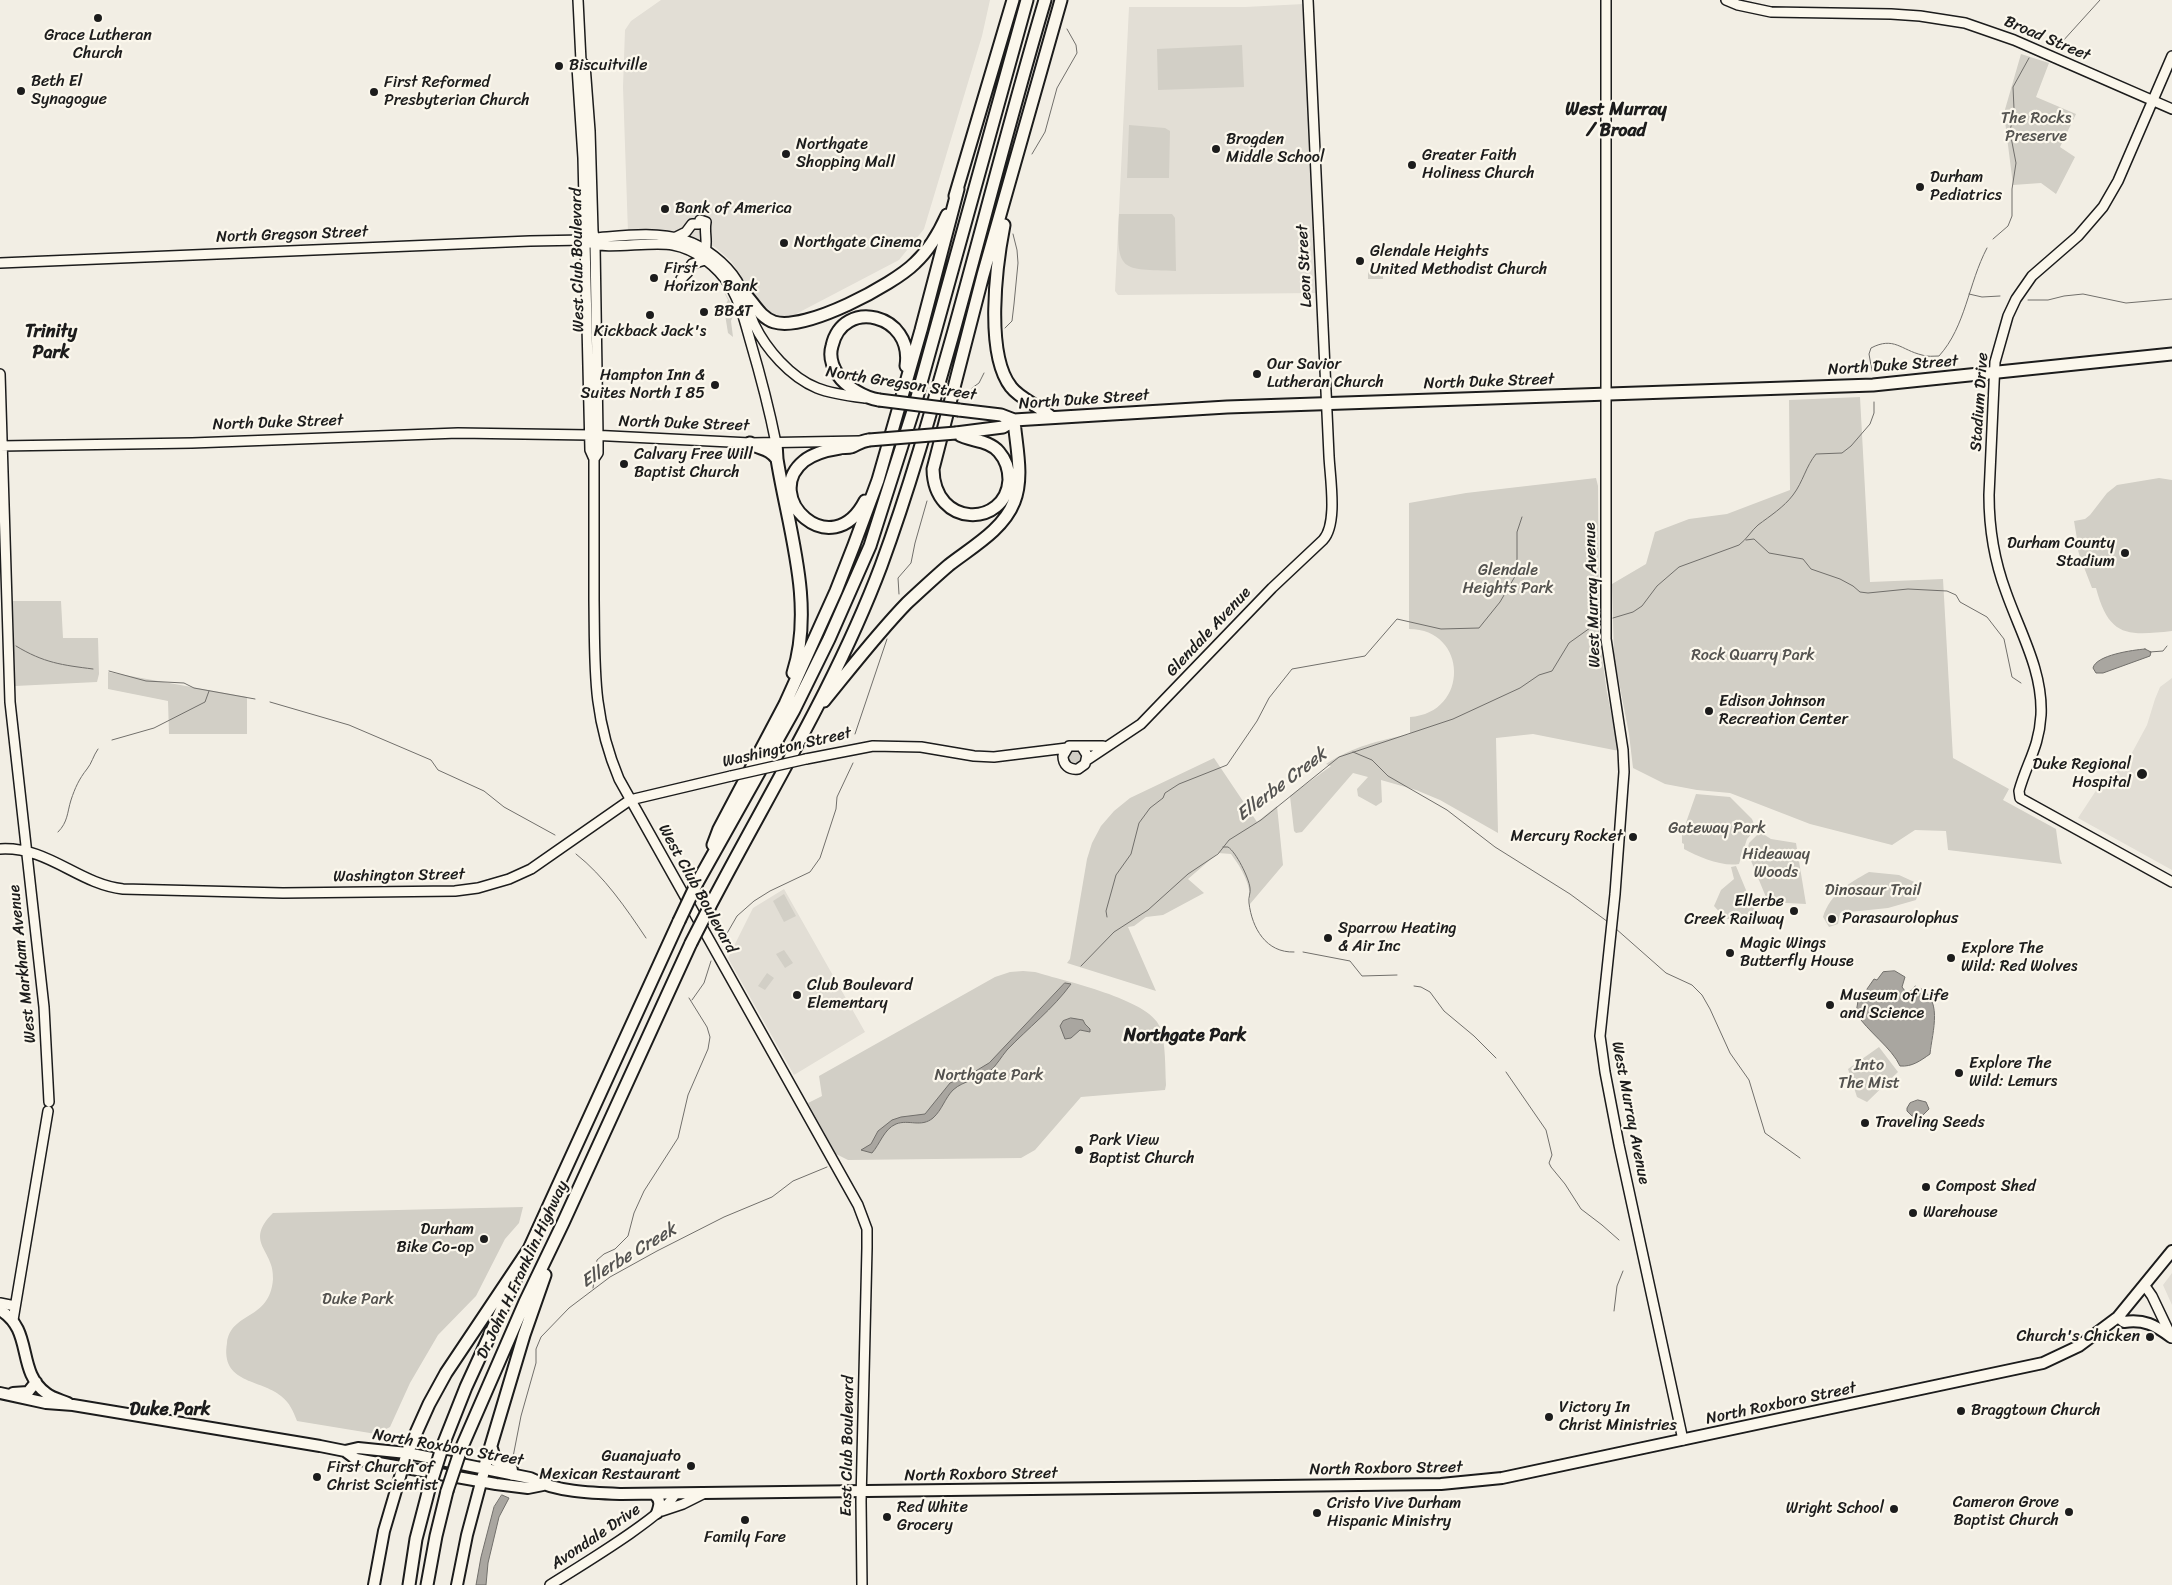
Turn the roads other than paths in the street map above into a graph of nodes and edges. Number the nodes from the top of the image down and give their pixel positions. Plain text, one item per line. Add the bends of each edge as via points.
1 (578, 0) edge
2 (1013, 0) edge
3 (1027, 0) edge
4 (1045, 0) edge
5 (1061, 0) edge
6 (1308, 0) edge
7 (1606, 0) edge
8 (1726, 0) edge
9 (2172, 56) edge
10 (581, 61) junction
11 (578, 77) junction
12 (588, 96) junction
13 (2153, 100) junction
14 (2172, 109) edge
15 (1014, 170) junction
16 (958, 189) junction
17 (676, 237) junction
18 (591, 241) junction
19 (705, 255) junction
20 (0, 263) edge
21 (681, 279) dead end
22 (742, 291) junction
23 (2172, 354) edge
24 (1994, 373) junction
25 (0, 374) edge
26 (906, 380) junction
27 (1605, 395) junction
28 (875, 399) junction
29 (1326, 404) junction
30 (1051, 417) junction
31 (1014, 420) junction
32 (956, 432) junction
33 (594, 435) junction
34 (864, 441) junction
35 (750, 443) junction
36 (776, 443) junction
37 (1, 446) edge
38 (777, 459) junction
39 (882, 460) junction
40 (1330, 531) joint
41 (780, 709) junction
42 (812, 716) junction
43 (1106, 746) junction
44 (1082, 747) junction
45 (1067, 748) junction
46 (1045, 751) junction
47 (1087, 760) junction
48 (1064, 761) junction
49 (630, 800) junction
50 (0, 849) edge
51 (26, 850) junction
52 (704, 869) junction
53 (2172, 882) edge
54 (563, 1223) junction
55 (528, 1249) junction
56 (2172, 1252) edge
57 (2145, 1286) junction
58 (0, 1303) edge
59 (15, 1306) junction
60 (866, 1307) joint
61 (0, 1310) edge
62 (2118, 1317) junction
63 (13, 1320) junction
64 (2172, 1338) edge
65 (34, 1385) junction
66 (0, 1393) edge
67 (46, 1403) junction
68 (73, 1405) junction
69 (1683, 1440) junction
70 (491, 1447) junction
71 (345, 1451) junction
72 (407, 1454) junction
73 (376, 1463) junction
74 (402, 1468) junction
75 (484, 1469) junction
76 (512, 1474) junction
77 (481, 1481) junction
78 (544, 1485) junction
79 (395, 1492) junction
80 (861, 1492) junction
81 (705, 1493) junction
82 (654, 1494) junction
83 (675, 1494) junction
84 (657, 1513) junction
85 (374, 1585) edge
86 (409, 1585) edge
87 (427, 1585) edge
88 (458, 1585) edge
89 (550, 1585) edge
90 (862, 1585) edge

1 - 10 street, West Club Boulevard
2 - 16 highway
3 - 52 highway via 914,408 870,546 798,701
4 - 42 highway via 909,484 880,568
5 - 15 highway
6 - 29 street, Leon Street
7 - 27 street, West Murray Avenue
8 - 13 street, Broad Street via 1771,12 1891,14 1936,18 1982,28
9 - 13 street, Stadium Drive
10 - 11 street, West Club Boulevard via 577,67
10 - 12 street, West Club Boulevard via 585,65
11 - 12 street via 584,83
11 - 18 street, West Club Boulevard
12 - 18 street, West Club Boulevard
13 - 14 street, Broad Street
13 - 24 street, Stadium Drive via 2118,181 2103,207 2078,236 2032,276 2016,299 2003,330
15 - 30 highway via 998,263 995,325 998,361 1012,389
15 - 32 highway via 933,468 938,494 948,506 968,514 986,512 1005,494 1008,468 992,446 964,438
16 - 22 highway via 937,236 922,256 896,279 864,296 810,319 779,324 764,317
16 - 26 highway
17 - 18 street, North Gregson Street via 651,235
17 - 19 street, North Gregson Street via 693,243
17 - 19 street via 692,224 706,222 708,244
18 - 19 street, North Gregson Street via 667,244
18 - 20 street, North Gregson Street
18 - 33 street, West Club Boulevard
19 - 21 street via 692,264
19 - 22 street, North Gregson Street via 719,261
19 - 36 street, North Gregson Street via 727,281 740,306 765,391
22 - 28 street, North Gregson Street via 766,344 791,371 816,387
23 - 24 highway, North Duke Street
24 - 27 highway, North Duke Street via 1873,385
24 - 53 street, Stadium Drive via 1989,495 1991,536 1995,559 2035,670 2041,702 2038,739 2020,798
25 - 37 street, West Markham Avenue
26 - 28 highway via 905,344 892,325 870,316 848,322 833,340 830,353 833,366 840,378
26 - 39 highway
27 - 29 highway, North Duke Street
27 - 69 street, West Murray Avenue via 1606,639 1624,772 1600,1036
28 - 31 highway, North Gregson Street, bridge via 1001,415
29 - 30 highway, North Duke Street
29 - 40 street, Leon Street
30 - 31 highway, North Duke Street
31 - 32 highway, North Duke Street via 1003,427
31 - 42 highway via 1019,485 1008,514 994,530 940,572 894,617
32 - 34 highway, North Duke Street, bridge
33 - 35 street, North Duke Street
33 - 37 street, North Duke Street via 458,434
33 - 49 street, West Club Boulevard via 590,450 594,459 596,700 606,748
34 - 36 street, North Duke Street
34 - 39 highway via 812,456 796,470 791,485 792,500 803,518 822,527 848,522 862,506
35 - 36 street, North Duke Street
35 - 38 highway via 767,449
36 - 38 highway
37 - 51 street, West Markham Avenue via 9,697
38 - 41 highway via 802,607 800,646
39 - 41 highway via 873,494 836,591
40 - 43 street, Glendale Avenue via 1142,724
41 - 52 highway via 719,829
42 - 54 highway, Dr John H Franklin Highway, bridge via 691,943
43 - 44 street, Glendale Avenue
43 - 47 street, Glendale Avenue
44 - 45 street
44 - 47 street
45 - 46 street, Washington Street
45 - 48 street via 1063,754
46 - 48 street
46 - 49 street, Washington Street, bridge via 982,757 921,746 859,747
47 - 48 street via 1076,769 1068,767
49 - 51 street, Washington Street via 531,869 492,885 465,890 283,893 123,889 104,885
49 - 60 street, West Club Boulevard via 858,1204 867,1234
50 - 51 street, Washington Street
51 - 59 street, West Markham Avenue via 44,1008 48,1107
52 - 55 highway, bridge
54 - 70 highway via 524,1335
54 - 87 highway, Dr John H Franklin Highway, bridge via 461,1449 447,1491
55 - 72 highway via 446,1373
55 - 86 highway, Dr John H Franklin Highway, bridge via 443,1446 416,1539
56 - 57 main road, North Roxboro Street
57 - 62 main road, North Roxboro Street
57 - 64 street
58 - 59 street
59 - 63 street, West Markham Avenue
60 - 80 street, East Club Boulevard
61 - 63 main road
62 - 64 main road via 2124,1322 2149,1323
62 - 69 main road, North Roxboro Street via 2079,1346 2043,1363
63 - 65 main road via 24,1370
65 - 66 main road, North Roxboro Street via 25,1393
65 - 67 main road
65 - 68 main road
66 - 67 main road, North Roxboro Street
67 - 68 main road, North Roxboro Street
68 - 71 main road, North Roxboro Street
69 - 80 main road, North Roxboro Street via 1477,1482
70 - 75 highway
70 - 76 highway via 495,1460 511,1468
71 - 72 main road, North Roxboro Street via 358,1448
71 - 73 main road, North Roxboro Street via 356,1459
72 - 74 main road
72 - 75 main road, North Roxboro Street
73 - 74 main road, North Roxboro Street
73 - 79 main road via 390,1474
74 - 77 main road, North Roxboro Street
74 - 79 main road
75 - 76 main road, North Roxboro Street
75 - 77 main road
76 - 78 main road, North Roxboro Street
77 - 78 main road, North Roxboro Street via 528,1488
77 - 88 main road
78 - 82 main road, North Roxboro Street via 605,1494
79 - 85 main road
80 - 81 main road, North Roxboro Street
80 - 90 street, East Club Boulevard
81 - 83 main road, North Roxboro Street
81 - 84 street, Avondale Drive
82 - 83 main road, North Roxboro Street
82 - 84 main road via 660,1505
83 - 84 street, Avondale Drive via 672,1501
84 - 89 street, Avondale Drive

